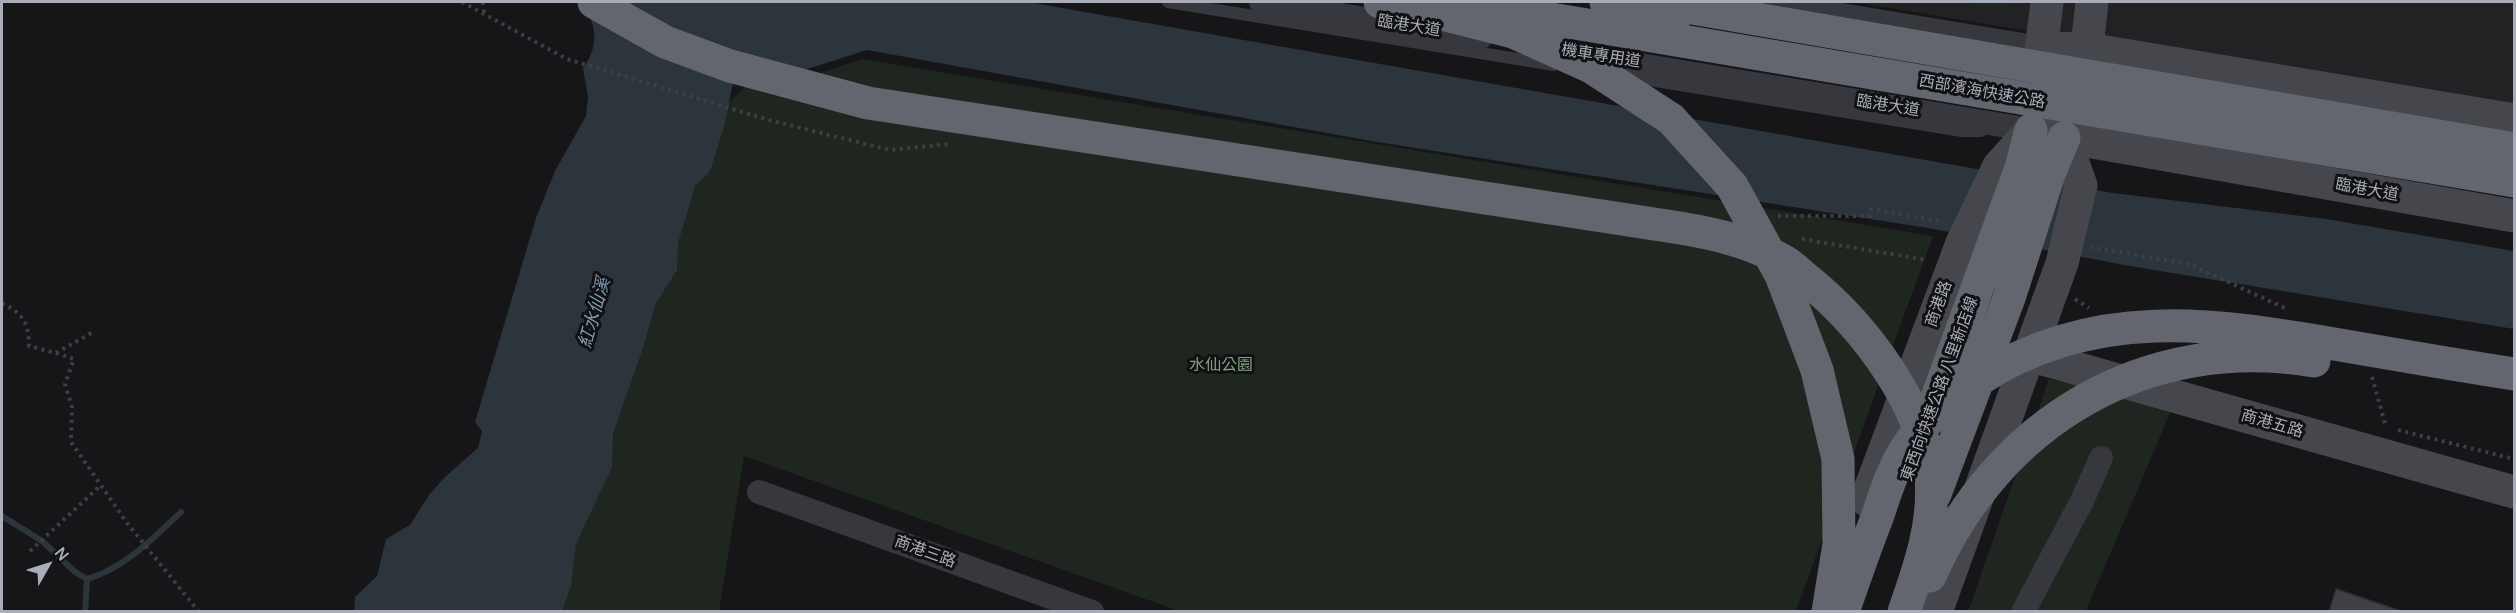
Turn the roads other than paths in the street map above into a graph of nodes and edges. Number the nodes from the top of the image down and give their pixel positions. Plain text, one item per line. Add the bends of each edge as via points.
1 (594, 2) edge
2 (1168, 2) edge
3 (1264, 2) edge
4 (1380, 2) edge
5 (1450, 2) edge
6 (1500, 2) edge
7 (1606, 2) edge
8 (1657, 2) edge
9 (1762, 2) edge
10 (2047, 2) edge
11 (2092, 2) edge
12 (2041, 48) junction
13 (2088, 49) junction
14 (2083, 82) junction
15 (2514, 120) edge
16 (2031, 130) junction
17 (2064, 138) junction
18 (2514, 149) edge
19 (2514, 158) edge
20 (2023, 169) junction
21 (2514, 171) edge
22 (2514, 181) edge
23 (2514, 216) edge
24 (1970, 249) junction
25 (2029, 355) junction
26 (2368, 363) dead end
27 (2514, 374) edge
28 (2514, 388) edge
29 (2514, 394) edge
30 (1949, 409) junction
31 (2101, 458) dead end
32 (759, 492) dead end
33 (2514, 492) edge
34 (1092, 612) edge
35 (1827, 612) edge
36 (1843, 612) edge
37 (1861, 612) edge
38 (1893, 612) edge
39 (1904, 612) edge
40 (1915, 612) edge
41 (1936, 612) edge
42 (2023, 612) edge

1 - 39 highway via 665,42 730,66 868,102 1668,226 1748,244 1785,262 1856,326 1884,363 1926,445 1931,515 1922,560
2 - 16 lane, 機車專用道 via 1962,131
3 - 16 street, 臨港大道
4 - 35 highway via 1513,32 1591,67 1671,119 1732,186 1781,275 1817,370 1839,459 1839,544
5 - 22 highway, 西部濱海快速公路
6 - 21 highway
7 - 12 highway via 1986,66
8 - 18 highway
9 - 12 street
10 - 12 street
11 - 13 street
12 - 13 street
12 - 16 street
13 - 14 street
13 - 15 street
14 - 16 street
14 - 17 street
14 - 19 street
16 - 17 street, 臨港大道
16 - 20 highway
17 - 20 highway
17 - 23 street, 臨港大道
17 - 25 street via 2081,185 2062,263
20 - 24 highway, 東西向快速公路 八里新店線
20 - 30 highway, 東西向快速公路 八里新店線 via 2024,255
24 - 30 highway, 東西向快速公路 八里新店線
24 - 35 street, 商港路
25 - 33 street, 商港五路
25 - 41 street
26 - 28 street
27 - 36 highway via 2274,334 2187,325 2094,332 2042,348 1962,390 1903,452
29 - 40 highway via 2268,357 2193,362 2129,379 2058,415 2024,442 1988,479 1937,560
30 - 37 highway, 東西向快速公路 八里新店線
30 - 38 highway, 東西向快速公路 八里新店線
31 - 42 street
32 - 34 street, 商港三路

